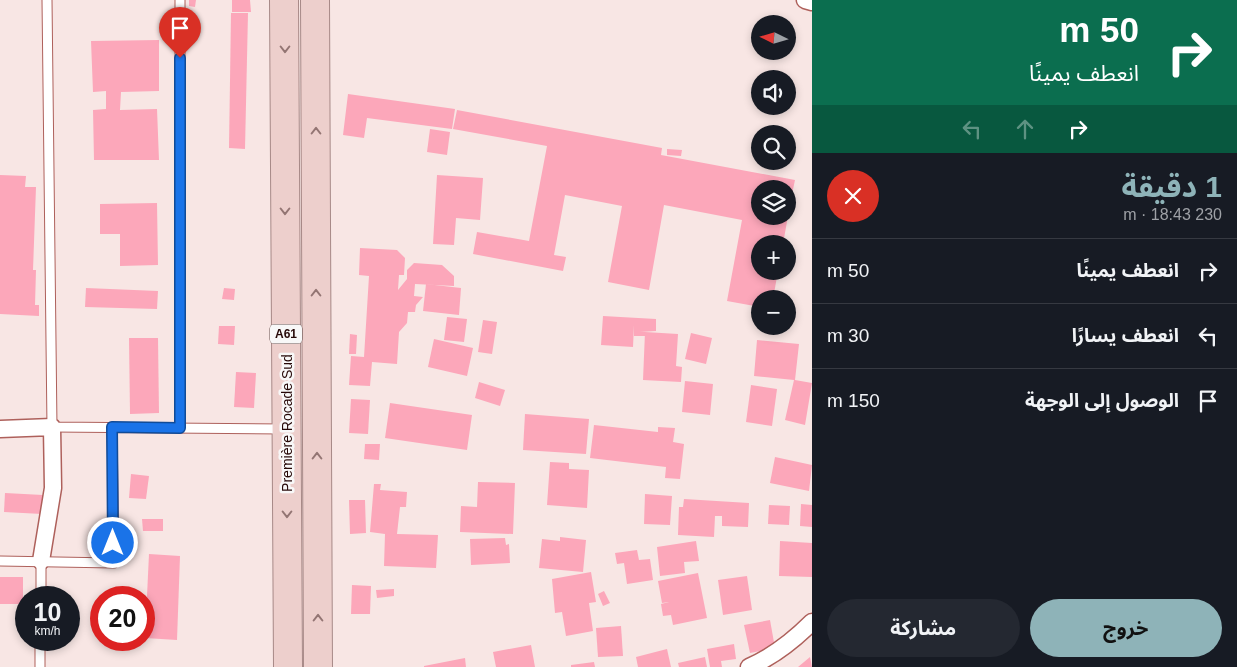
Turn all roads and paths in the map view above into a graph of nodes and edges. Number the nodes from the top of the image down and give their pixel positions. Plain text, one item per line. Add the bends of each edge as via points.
1 (48, 0) edge
2 (180, 0) edge
3 (284, 0) edge
4 (315, 0) edge
5 (805, 0) edge
6 (812, 2) edge
7 (52, 427) junction
8 (112, 427) junction
9 (180, 428) junction
10 (0, 429) edge
11 (287, 430) junction
12 (0, 561) edge
13 (42, 561) junction
14 (41, 586) edge
15 (812, 622) edge
16 (40, 651) edge
17 (40, 667) edge
18 (288, 667) edge
19 (318, 667) edge
20 (749, 667) edge

1 - 7 lane
2 - 9 lane
3 -> 11 highway, Première Rocade Sud / A61
19 -> 4 highway, A61
5 - 6 street
7 - 8 lane
7 - 10 street
7 - 13 street via 53,488
8 - 9 lane
8 - 13 lane via 114,563
9 - 11 lane
11 -> 18 highway, Première Rocade Sud / A61
12 - 13 lane
13 - 14 lane
15 - 20 street via 798,636
16 - 17 lane

